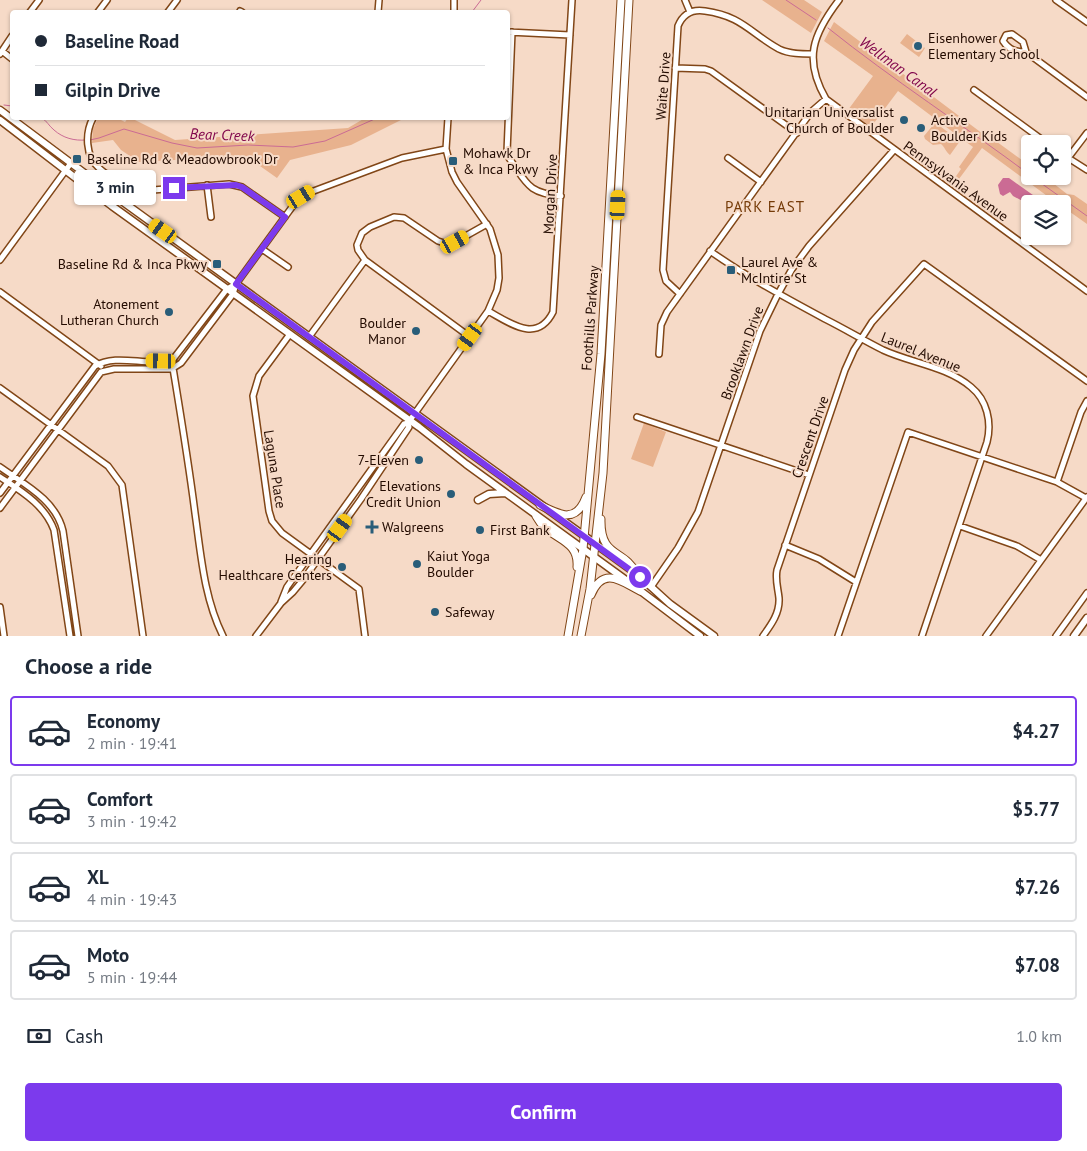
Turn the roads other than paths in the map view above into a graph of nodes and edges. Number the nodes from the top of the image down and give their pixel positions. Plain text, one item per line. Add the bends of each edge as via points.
1 (572, 0) edge
2 (621, 0) edge
3 (629, 0) edge
4 (685, 0) edge
5 (839, 0) edge
6 (1056, 0) edge
7 (690, 12) junction
8 (1087, 22) edge
9 (510, 32) edge
10 (570, 35) junction
11 (10, 39) edge
12 (1, 52) edge
13 (1026, 52) junction
14 (813, 54) junction
15 (675, 68) junction
16 (974, 90) dead end
17 (1087, 97) edge
18 (826, 99) junction
19 (0, 120) edge
20 (13, 120) edge
21 (91, 120) edge
22 (448, 120) edge
23 (507, 120) edge
24 (796, 133) junction
25 (1087, 133) edge
26 (1036, 135) edge
27 (446, 149) junction
28 (894, 150) junction
29 (1071, 154) edge
30 (728, 158) dead end
31 (1071, 160) edge
32 (71, 163) junction
33 (66, 170) junction
34 (1087, 170) edge
35 (761, 182) junction
36 (207, 185) junction
37 (561, 196) junction
38 (285, 217) junction
39 (210, 218) dead end
40 (487, 224) junction
41 (262, 249) junction
42 (710, 251) junction
43 (0, 260) edge
44 (365, 260) junction
45 (288, 267) dead end
46 (236, 284) junction
47 (227, 289) junction
48 (1087, 291) edge
49 (0, 292) edge
50 (233, 294) junction
51 (680, 294) junction
52 (778, 294) junction
53 (488, 311) junction
54 (290, 334) junction
55 (309, 337) junction
56 (470, 337) junction
57 (861, 338) junction
58 (659, 354) dead end
59 (170, 360) junction
60 (99, 364) junction
61 (173, 368) junction
62 (104, 370) junction
63 (1087, 382) edge
64 (0, 388) edge
65 (1087, 401) edge
66 (415, 414) junction
67 (637, 416) dead end
68 (409, 422) junction
69 (50, 424) junction
70 (58, 430) junction
71 (722, 444) junction
72 (982, 457) junction
73 (0, 467) edge
74 (603, 472) junction
75 (809, 475) junction
76 (12, 476) junction
77 (0, 477) edge
78 (20, 481) junction
79 (8, 482) junction
80 (590, 482) junction
81 (1057, 482) junction
82 (15, 488) junction
83 (0, 493) edge
84 (507, 494) junction
85 (1086, 497) edge
86 (478, 500) dead end
87 (540, 505) junction
88 (0, 508) edge
89 (536, 516) junction
90 (960, 526) junction
91 (585, 538) junction
92 (595, 545) junction
93 (785, 545) junction
94 (584, 550) junction
95 (311, 554) junction
96 (593, 556) junction
97 (318, 559) junction
98 (1041, 560) junction
99 (637, 574) junction
100 (856, 582) junction
101 (651, 587) junction
102 (640, 590) junction
103 (1087, 593) edge
104 (281, 603) junction
105 (588, 604) junction
106 (0, 607) edge
107 (574, 611) junction
108 (1087, 618) edge
109 (4, 636) edge
110 (70, 636) edge
111 (78, 636) edge
112 (143, 636) edge
113 (223, 636) edge
114 (256, 636) edge
115 (365, 636) edge
116 (568, 636) edge
117 (580, 636) edge
118 (700, 636) edge
119 (714, 636) edge
120 (763, 636) edge
121 (838, 636) edge
122 (922, 636) edge
123 (986, 636) edge
124 (1056, 636) edge
125 (1074, 636) edge

1 - 10 street, Morgan Drive
2 - 80 highway, Foothills Parkway via 601,354
3 - 74 highway, Foothills Parkway
4 - 7 street
5 - 14 street via 818,31
6 - 8 street
7 - 14 street via 701,10 729,16 779,49
7 - 15 street, Waite Drive via 678,26
9 - 10 street
10 - 37 street, Morgan Drive
11 - 12 street
13 - 13 street via 1016,52 1006,45 1003,41 1006,35 1012,34 1023,42
13 - 17 street
14 - 18 street, Pennsylvania Avenue via 816,79
15 - 24 street via 711,71
15 - 51 street, Waite Drive via 664,270 666,281
16 - 26 street
18 - 24 street via 811,112
18 - 28 street, Pennsylvania Avenue
19 - 33 main road
20 - 32 main road
21 - 36 street via 87,139 90,154 98,168 128,188 140,191
22 - 27 street
23 - 37 street via 506,152 509,158 533,190 544,195
24 - 35 street
25 - 29 street
27 - 38 street via 402,158 311,192 295,203
27 - 40 street via 457,182
28 - 48 street, Pennsylvania Avenue
28 - 52 street, Brooklawn Drive via 809,246
30 - 35 street
31 - 34 street
32 - 33 street
32 - 46 main road
33 - 43 street
33 - 47 main road
35 - 42 street
36 - 38 street via 242,187
36 - 39 street
37 - 53 street, Morgan Drive via 555,306 550,318 541,326 526,329
38 - 41 street
40 - 44 street via 446,246 404,218 394,218 362,233 358,250
40 - 53 street via 495,240 500,266 497,290
41 - 45 street
41 - 46 street
42 - 51 street
42 - 52 street, Laurel Avenue
44 - 55 street
44 - 56 street
46 - 47 street
46 - 50 street
46 - 55 main road
47 - 50 main road
47 - 59 street
49 - 60 street
50 - 54 main road
50 - 61 street via 185,359
51 - 58 street via 663,319
52 - 57 street, Laurel Avenue
52 - 71 street, Brooklawn Drive via 760,331
53 - 56 street
54 - 68 main road
54 - 95 street, Laguna Place via 259,376 253,396 269,511 277,527
55 - 66 main road
56 - 66 street
57 - 63 street, Crescent Drive via 882,308 924,264
57 - 72 street, Laurel Avenue via 896,355 932,366 971,387 979,395 989,420 989,437
57 - 75 street, Crescent Drive via 845,370
59 - 60 street via 109,360
59 - 61 street
60 - 62 street
60 - 69 street
61 - 62 street
61 - 113 street via 207,592
62 - 70 street
64 - 69 street
65 - 81 street
66 - 68 street
66 - 87 main road
67 - 71 street
68 - 84 main road
68 - 95 street via 404,424
68 - 97 street via 408,429
69 - 70 street
69 - 76 street
70 - 78 street
70 - 112 street via 108,466 122,485
71 - 75 street
71 - 101 street, Brooklawn Drive via 698,512
72 - 81 street
72 - 90 street, Laurel Avenue
72 - 100 street via 908,432
73 - 76 street
74 - 92 highway, Foothills Parkway
74 - 99 highway via 603,538 608,548 633,567
75 - 93 street, Crescent Drive
76 - 78 street
76 - 79 street
77 - 79 street
78 - 82 street
78 - 111 street via 48,502 62,525
79 - 82 street
79 - 83 street
80 - 87 highway via 583,505 576,513 567,515
80 - 91 highway, Foothills Parkway
81 - 85 street
82 - 88 street
82 - 110 street via 41,507 51,520
84 - 86 main road via 489,494
84 - 89 main road
85 - 98 street
87 - 91 main road
89 - 94 main road
89 - 107 highway via 543,526 577,554 572,596
90 - 98 street via 1017,546
90 - 122 street, Laurel Avenue
91 - 92 main road
91 - 94 highway, Foothills Parkway
92 - 96 highway, Foothills Parkway
92 - 99 main road
93 - 100 street via 820,559
93 - 120 street, Crescent Drive via 776,574 778,609
94 - 96 main road
94 - 107 highway, Foothills Parkway
95 - 97 street, Laguna Place
95 - 104 street via 287,587
96 - 102 main road
96 - 105 highway, Foothills Parkway
97 - 104 street
97 - 115 street, Laguna Place via 359,590
98 - 123 street
99 - 101 main road
100 - 121 street
101 - 119 main road
102 - 105 highway via 607,577 596,585
102 - 118 main road
103 - 124 street
104 - 114 street
105 - 117 highway, Foothills Parkway
106 - 109 street
107 - 116 highway, Foothills Parkway
108 - 125 main road

